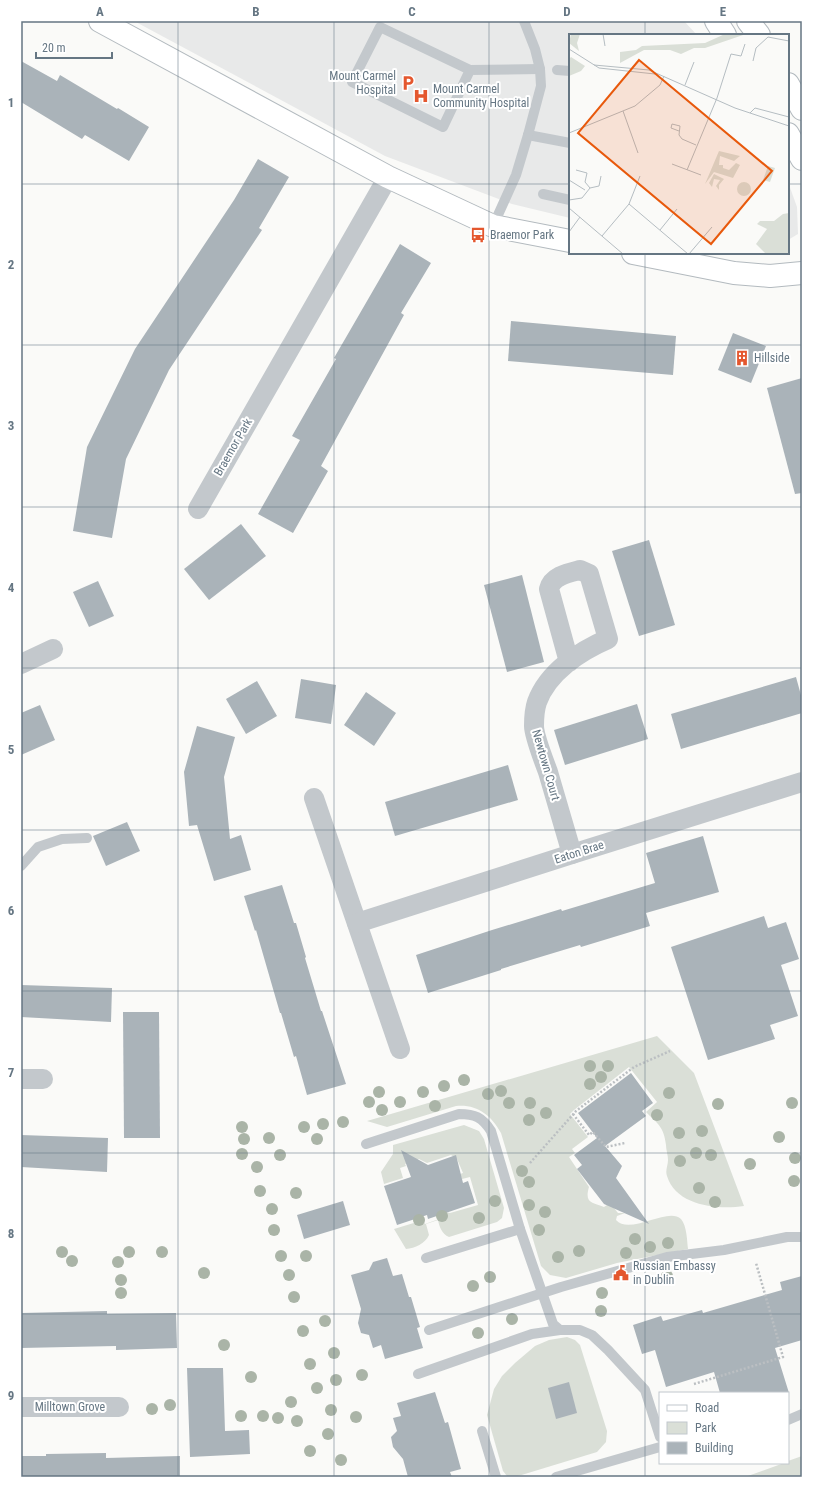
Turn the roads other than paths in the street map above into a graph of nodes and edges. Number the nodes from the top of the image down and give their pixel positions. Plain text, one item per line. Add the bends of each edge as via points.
1 (100, 21) edge
2 (524, 21) edge
3 (716, 21) edge
4 (748, 21) edge
5 (724, 34) edge
6 (758, 34) edge
7 (540, 68) junction
8 (470, 70) junction
9 (557, 70) dead end
10 (569, 71) edge
11 (789, 86) edge
12 (802, 109) edge
13 (528, 135) junction
14 (789, 136) edge
15 (569, 143) edge
16 (802, 159) edge
17 (388, 177) junction
18 (543, 194) dead end
19 (569, 200) edge
20 (493, 226) junction
21 (569, 241) edge
22 (638, 254) edge
23 (802, 273) edge
24 (198, 509) dead end
25 (53, 649) dead end
26 (569, 662) dead end
27 (21, 664) edge
28 (802, 782) edge
29 (314, 798) dead end
30 (86, 838) dead end
31 (572, 854) junction
32 (21, 866) edge
33 (357, 923) junction
34 (400, 1049) dead end
35 (44, 1079) dead end
36 (21, 1080) edge
37 (366, 1144) dead end
38 (520, 1229) junction
39 (802, 1237) edge
40 (426, 1258) dead end
41 (543, 1294) junction
42 (429, 1330) dead end
43 (560, 1330) junction
44 (418, 1374) dead end
45 (21, 1407) edge
46 (119, 1407) dead end
47 (802, 1414) edge
48 (789, 1420) edge
49 (482, 1431) dead end
50 (659, 1434) edge
51 (659, 1447) edge
52 (496, 1477) edge
53 (556, 1477) edge

1 - 17 street
2 - 7 lane
3 - 5 street
4 - 6 street
7 - 8 lane
7 - 13 lane via 541,86
8 - 8 lane via 380,27 352,82 443,127
9 - 10 lane
11 - 12 street
13 - 15 lane
13 - 20 lane via 516,175
14 - 16 street
17 - 20 street
17 - 24 street, Braemor Park
18 - 19 lane
20 - 21 street
22 - 23 street via 734,273 770,276
25 - 27 street
26 - 31 street, Newtown Court via 545,686 536,703 534,727
28 - 31 street, Eaton Brae
29 - 33 street
30 - 32 lane via 62,839 38,848
31 - 33 street, Eaton Brae
33 - 34 street
35 - 36 street
37 - 38 lane via 459,1114 477,1117 485,1122 491,1131
38 - 40 lane
38 - 41 lane
39 - 41 lane via 788,1237 724,1250 667,1257
41 - 42 lane
41 - 43 lane via 553,1324
43 - 44 lane via 532,1334
43 - 50 lane via 580,1330 592,1335 608,1350 645,1390
45 - 46 street, Milltown Grove
47 - 48 lane
49 - 52 lane
51 - 53 lane

